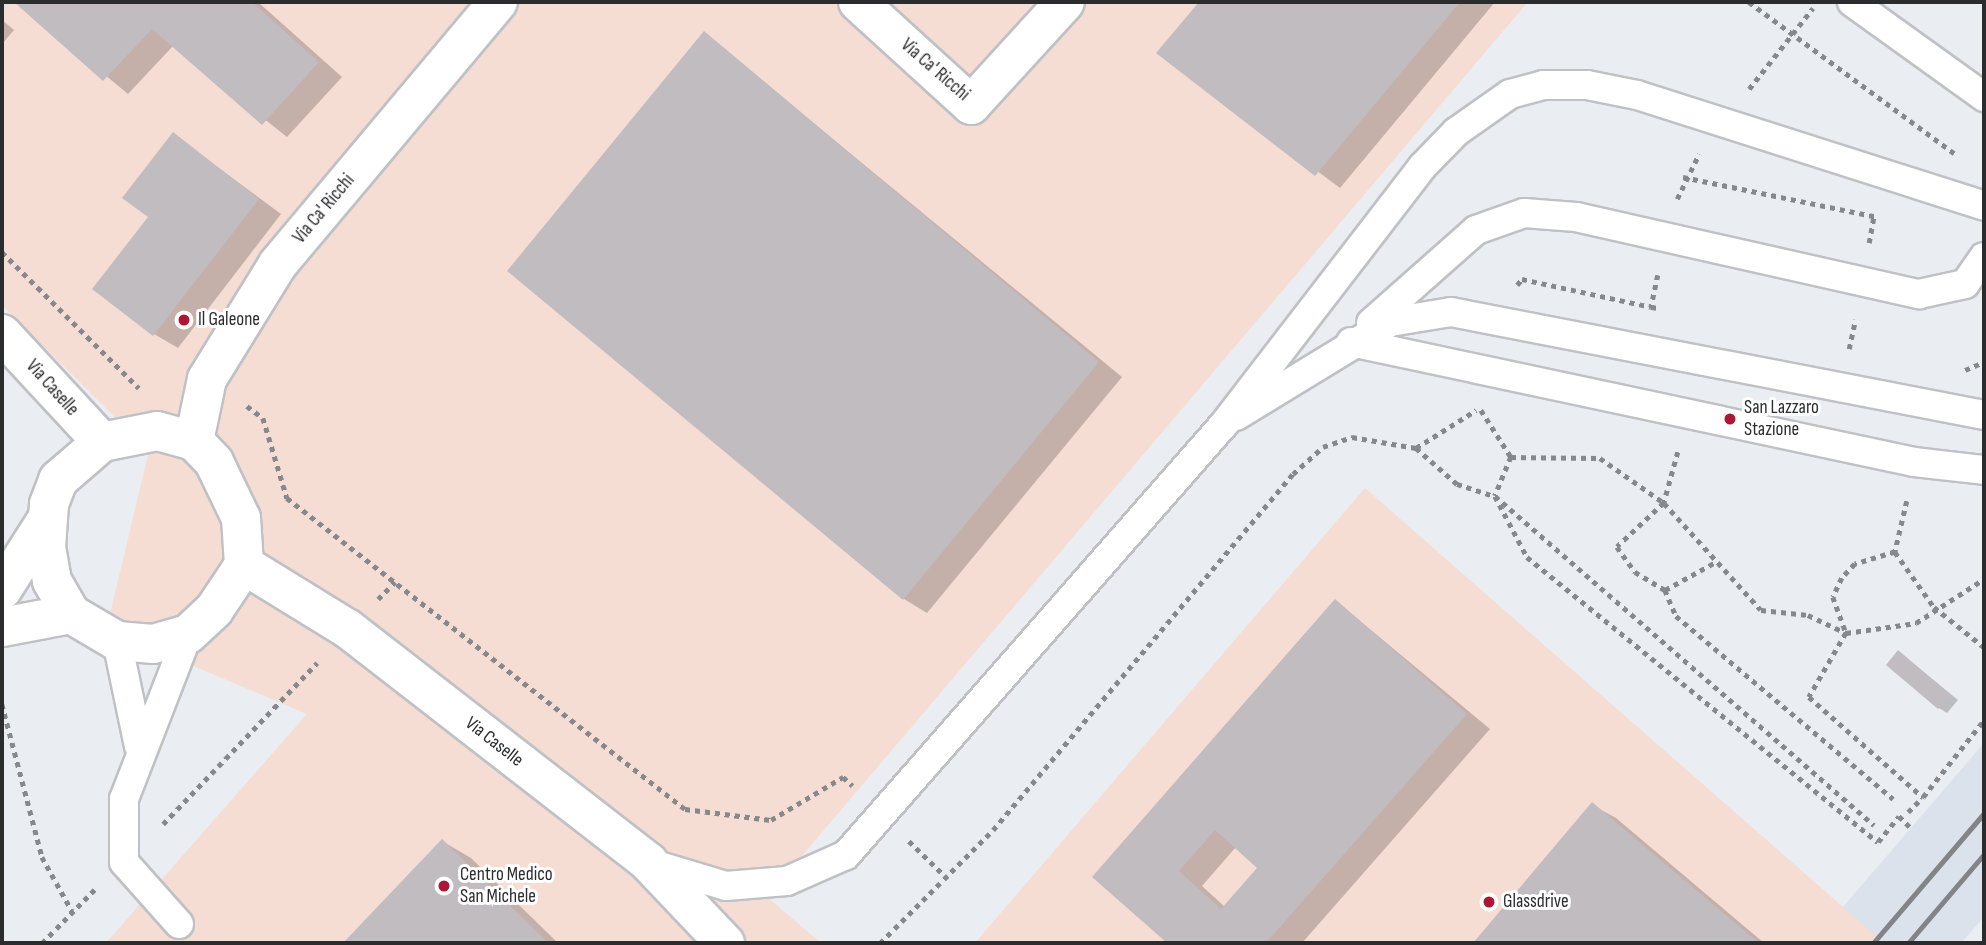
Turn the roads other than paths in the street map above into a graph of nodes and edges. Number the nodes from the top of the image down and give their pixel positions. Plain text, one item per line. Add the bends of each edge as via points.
1 (498, 2) edge
2 (858, 2) edge
3 (1065, 2) edge
4 (1852, 2) edge
5 (1984, 97) edge
6 (1984, 206) edge
7 (1984, 257) edge
8 (2, 334) edge
9 (1351, 342) junction
10 (1984, 415) edge
11 (1225, 423) junction
12 (194, 441) junction
13 (102, 442) junction
14 (1984, 470) edge
15 (47, 519) junction
16 (244, 565) junction
17 (2, 590) edge
18 (71, 614) junction
19 (2, 626) edge
20 (188, 634) junction
21 (117, 641) junction
22 (139, 749) junction
23 (648, 862) junction
24 (179, 924) dead end
25 (725, 943) edge

1 - 12 street, Via Ca' Ricchi via 278,264 207,379
2 - 3 street, Via Ca' Ricchi via 971,105
4 - 5 lane
6 - 11 lane via 1637,95 1587,85 1544,85 1485,110 1422,167
7 - 9 lane via 1965,284 1919,294 1576,217 1524,213 1476,230
8 - 13 street, Via Caselle
9 - 10 lane via 1412,314 1462,313
9 - 11 lane
9 - 14 lane via 1914,462
11 - 23 lane via 846,855 787,881 726,886
12 - 13 street via 157,431
12 - 16 street via 230,487
13 - 15 street via 58,480
15 - 17 street
15 - 18 street via 52,581
16 - 20 street via 214,610
16 - 23 street, Via Caselle via 348,629
18 - 19 street
18 - 21 street
20 - 21 street via 153,644
20 - 22 lane
21 - 22 lane
22 - 24 lane via 124,799 124,862
23 - 25 street, Via Caselle

